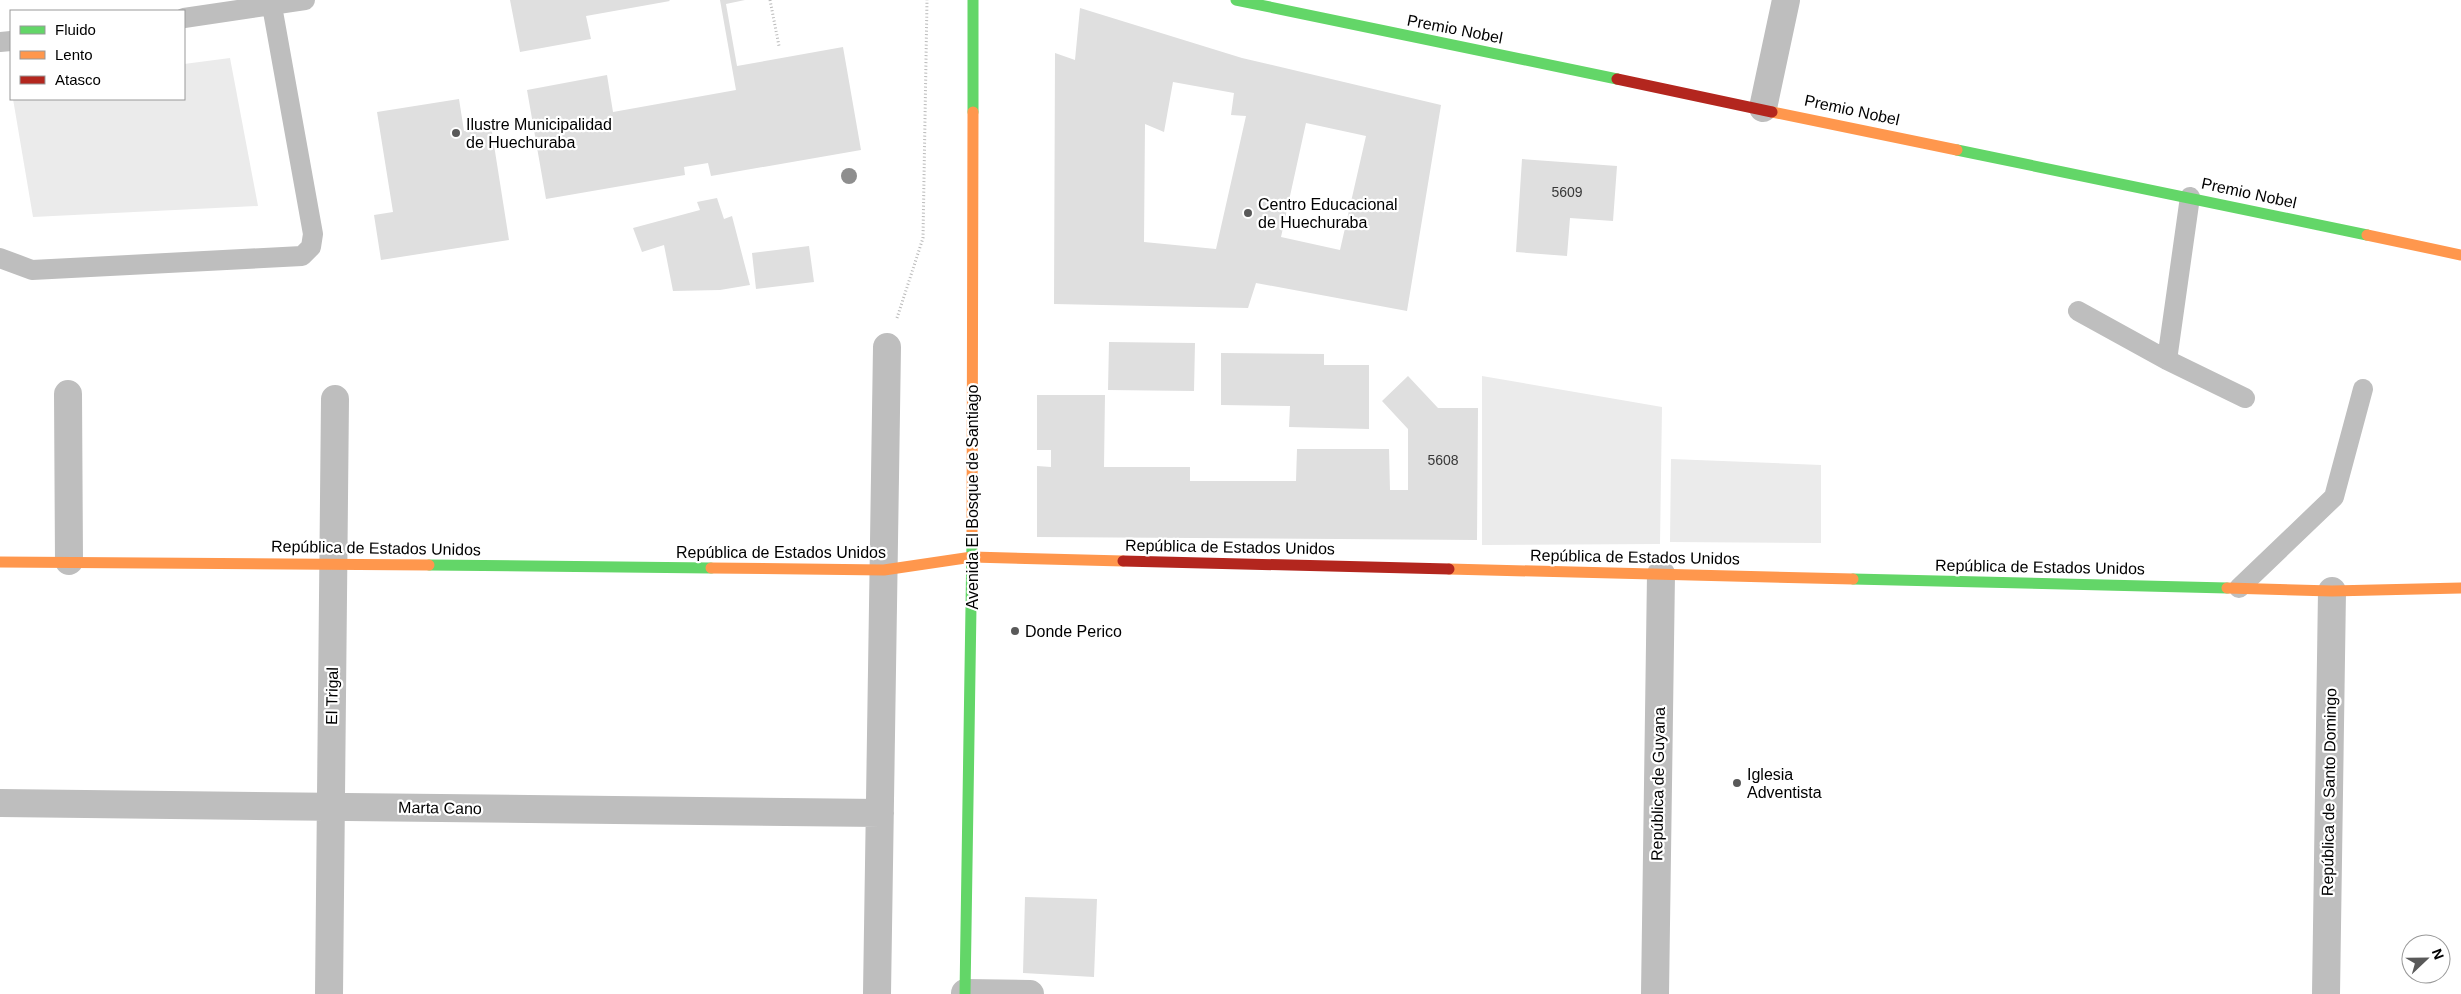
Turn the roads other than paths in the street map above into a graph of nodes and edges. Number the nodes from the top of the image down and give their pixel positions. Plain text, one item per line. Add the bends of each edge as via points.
1 (305, 0) edge
2 (973, 0) edge
3 (1236, 0) edge
4 (1786, 0) edge
5 (272, 6) junction
6 (185, 18) edge
7 (1763, 108) junction
8 (2190, 198) junction
9 (2461, 255) edge
10 (0, 258) edge
11 (2078, 310) dead end
12 (887, 347) road end
13 (2167, 360) junction
14 (2363, 389) dead end
15 (68, 394) dead end
16 (2244, 398) dead end
17 (335, 399) dead end
18 (972, 557) junction
19 (69, 561) junction
20 (0, 562) edge
21 (334, 564) junction
22 (884, 570) junction
23 (1661, 574) junction
24 (2238, 588) junction
25 (2461, 588) edge
26 (2332, 590) junction
27 (0, 803) edge
28 (331, 806) junction
29 (880, 813) junction
30 (965, 993) edge
31 (329, 994) edge
32 (877, 994) edge
33 (1030, 994) edge
34 (1655, 994) edge
35 (2326, 994) edge

1 - 5 lane
2 - 18 street, Avenida El Bosque de Santiago
3 - 7 street, Premio Nobel
4 - 7 street
5 - 6 lane
5 - 10 lane via 313,234 311,247 302,256 32,270
7 - 8 street, Premio Nobel
8 - 9 street, Premio Nobel
8 - 13 lane
11 - 13 lane
12 - 22 street
13 - 16 lane
14 - 24 lane via 2334,497
15 - 19 street
17 - 21 street, El Trigal
18 - 22 street, República de Estados Unidos
18 - 23 street, República de Estados Unidos
18 - 30 street, Avenida El Bosque de Santiago
19 - 20 street, República de Estados Unidos
19 - 21 street, República de Estados Unidos
21 - 22 street, República de Estados Unidos
21 - 28 street, El Trigal
22 - 29 street
23 - 24 street, República de Estados Unidos
23 - 34 street, República de Guyana
24 - 26 street, República de Estados Unidos
25 - 26 street, República de Estados Unidos
26 - 35 street, República de Santo Domingo
27 - 28 street, Marta Cano
28 - 29 street, Marta Cano
28 - 31 street, El Trigal
29 - 32 street
30 - 33 street

